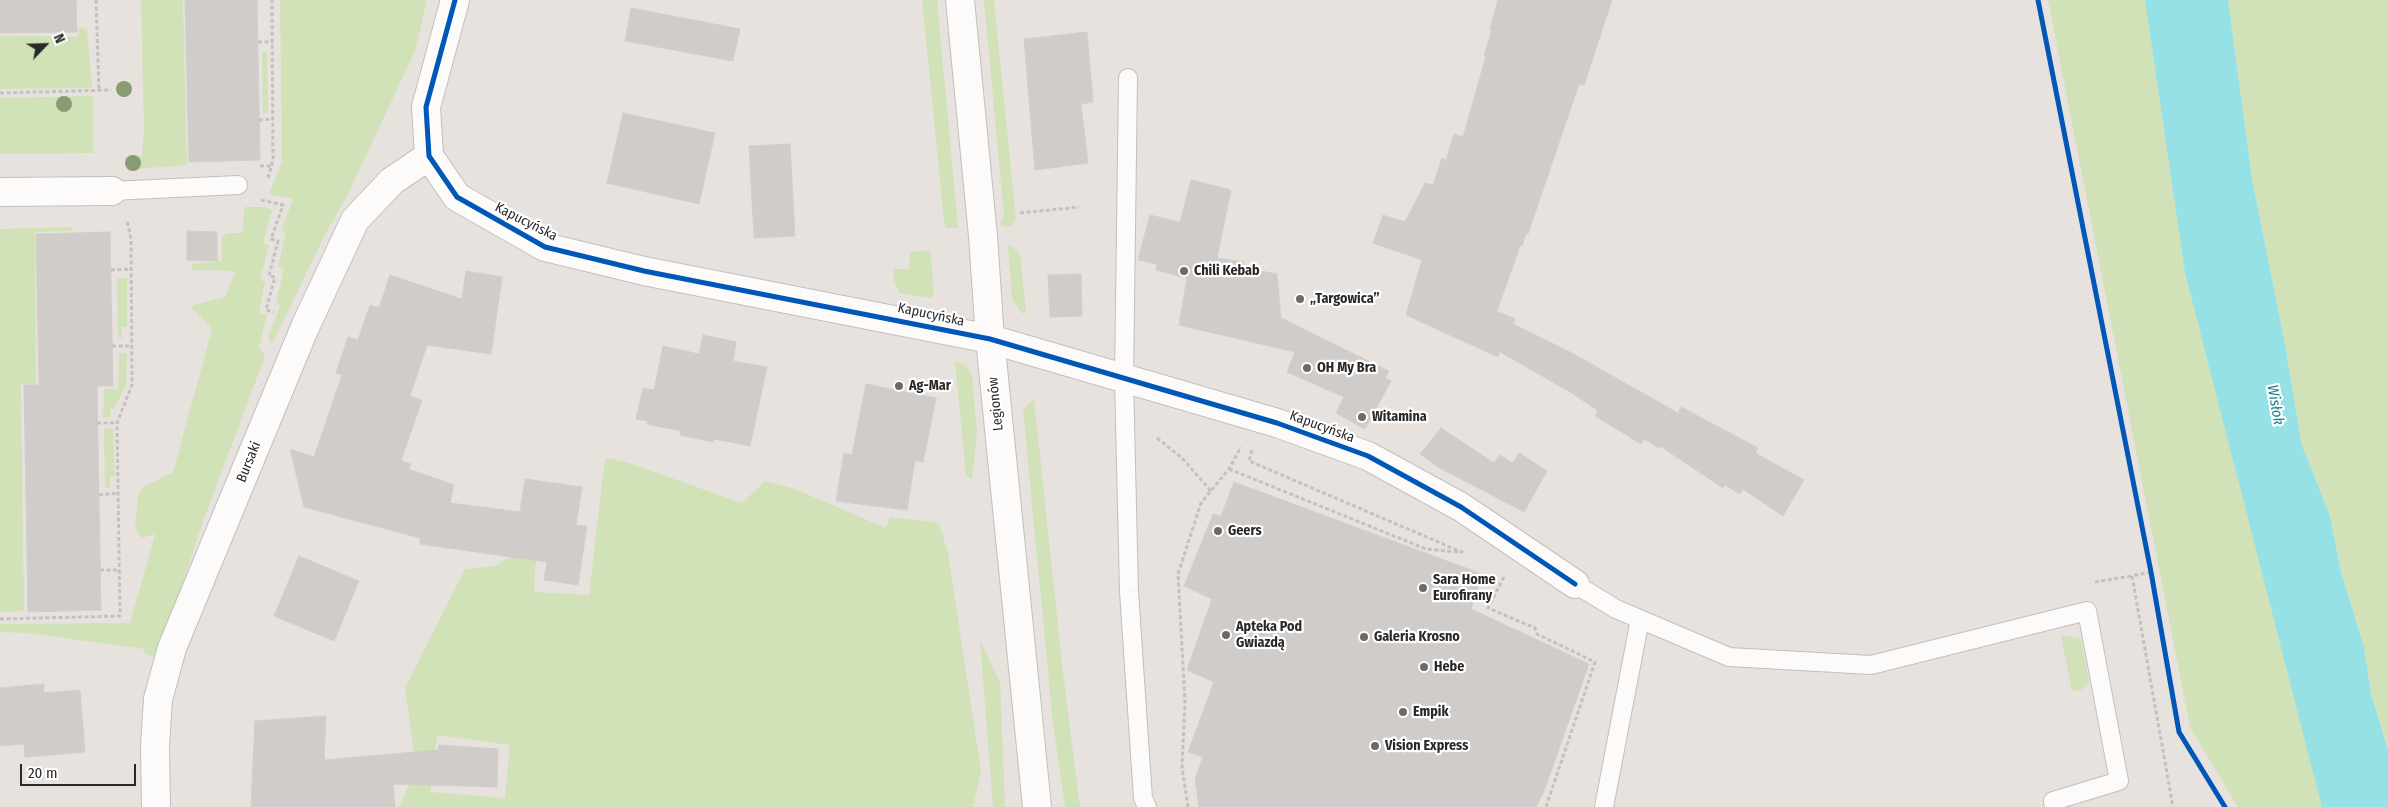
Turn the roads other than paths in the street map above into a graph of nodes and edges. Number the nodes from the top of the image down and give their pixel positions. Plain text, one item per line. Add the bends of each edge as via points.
1 (455, 0) edge
2 (960, 0) edge
3 (1128, 78) dead end
4 (429, 156) junction
5 (238, 185) dead end
6 (0, 192) edge
7 (112, 192) joint
8 (990, 339) junction
9 (1124, 379) junction
10 (1575, 584) joint
11 (1640, 619) junction
12 (156, 807) edge
13 (1037, 807) edge
14 (1147, 807) edge
15 (1604, 807) edge
16 (2054, 807) edge

1 - 4 street via 426,107
2 - 8 street, Legionów
3 - 9 lane
4 - 8 street, Kapucyńska via 457,197 545,247
4 - 12 street, Bursaki via 392,181 355,220 301,335 172,648 158,699
5 - 7 lane
6 - 7 street
8 - 9 street, Kapucyńska
8 - 13 street, Legionów
9 - 10 street, Kapucyńska via 1277,423 1368,456 1461,506
9 - 14 lane via 1129,592 1142,798
10 - 11 lane via 1616,609
11 - 15 lane
11 - 16 lane via 1730,657 1871,665 2087,611 2119,781 2053,801

